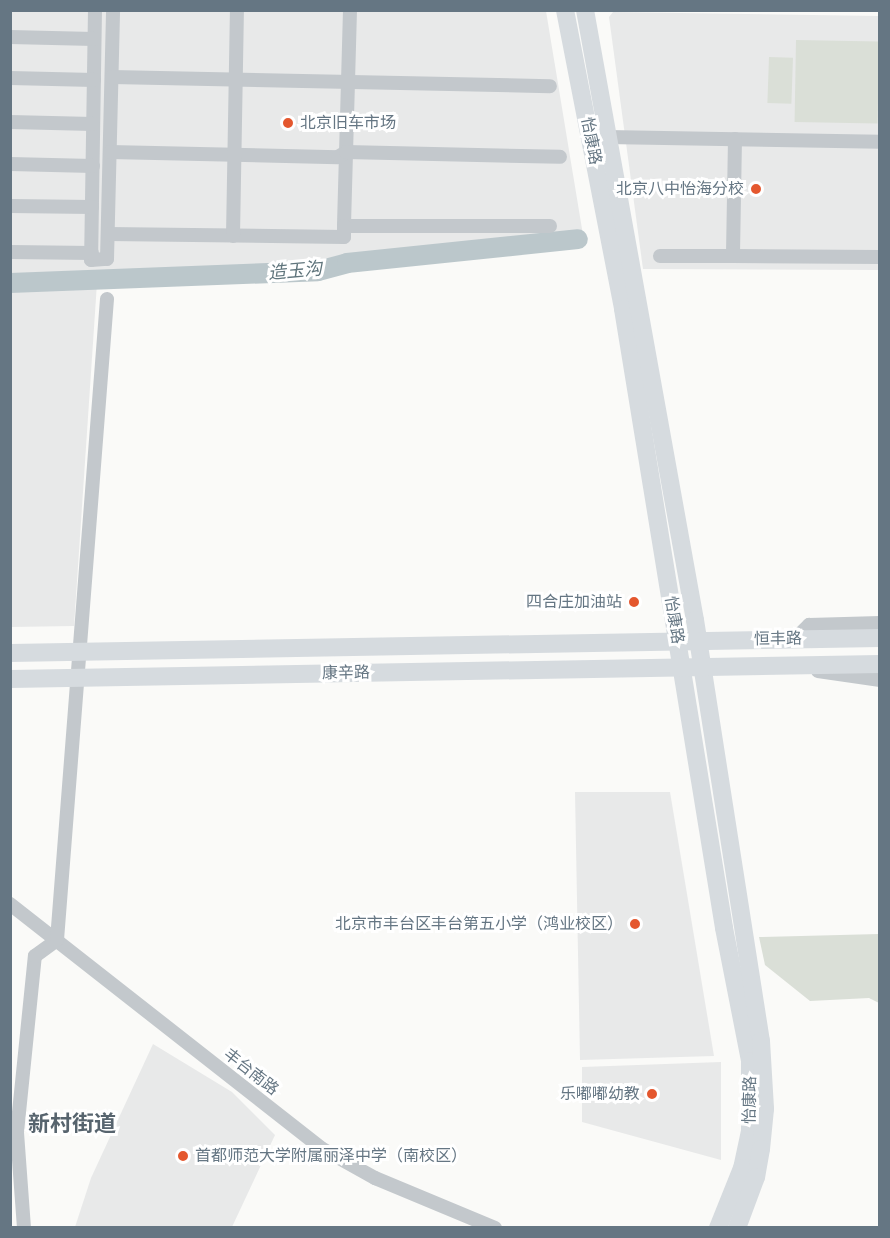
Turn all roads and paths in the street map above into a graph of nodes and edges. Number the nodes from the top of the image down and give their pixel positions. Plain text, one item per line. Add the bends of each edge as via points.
1 (95, 10) edge
2 (113, 10) edge
3 (237, 10) edge
4 (350, 10) edge
5 (565, 10) edge
6 (585, 10) edge
7 (10, 37) edge
8 (94, 39) junction
9 (112, 77) junction
10 (10, 78) edge
11 (94, 80) junction
12 (236, 80) junction
13 (348, 82) junction
14 (550, 86) dead end
15 (10, 122) edge
16 (93, 124) junction
17 (607, 137) junction
18 (735, 139) junction
19 (879, 142) edge
20 (110, 152) junction
21 (346, 152) junction
22 (234, 155) junction
23 (560, 158) dead end
24 (10, 164) edge
25 (93, 166) junction
26 (10, 206) edge
27 (92, 207) junction
28 (344, 226) junction
29 (550, 226) dead end
30 (108, 234) junction
31 (233, 236) junction
32 (10, 252) edge
33 (92, 254) junction
34 (660, 256) dead end
35 (733, 256) junction
36 (879, 257) edge
37 (107, 299) dead end
38 (879, 623) edge
39 (879, 638) edge
40 (795, 639) junction
41 (698, 640) junction
42 (677, 641) junction
43 (81, 652) junction
44 (10, 653) edge
45 (879, 664) edge
46 (787, 666) junction
47 (681, 668) junction
48 (702, 668) junction
49 (79, 678) junction
50 (10, 679) edge
51 (879, 680) edge
52 (10, 904) edge
53 (57, 940) junction
54 (14, 1137) edge
55 (24, 1227) edge
56 (495, 1227) edge
57 (718, 1227) edge
58 (737, 1227) edge

1 - 8 street
2 - 9 street
3 - 12 street
4 - 13 street
5 - 42 main road, 怡康路 via 623,309
6 - 17 main road, 怡康路
7 - 8 street
8 - 11 street
9 - 12 street
9 - 20 street
10 - 11 street
11 - 16 street
12 - 13 street
12 - 22 street
13 - 14 street
13 - 21 street
15 - 16 street
16 - 25 street
17 - 18 street
17 - 41 main road, 怡康路
18 - 19 street
18 - 35 street
20 - 22 street
20 - 30 street
21 - 22 street via 338,157
21 - 23 street
21 - 28 street
22 - 31 street
24 - 25 street
25 - 27 street
26 - 27 street
27 - 33 street
28 - 29 street
28 - 31 street via 344,237
30 - 31 street
30 - 33 street via 107,259 92,260
32 - 33 street
34 - 35 street
35 - 36 street
37 - 43 street
38 - 40 street via 810,625
39 - 40 main road, 恒丰路
40 - 41 main road, 恒丰路
41 - 42 main road, 恒丰路
41 - 48 main road, 怡康路
42 - 43 main road, 康辛路
42 - 47 main road, 怡康路
43 - 44 main road, 康辛路
43 - 49 street
45 - 46 main road, 恒丰路
46 - 48 main road, 恒丰路
46 - 51 street
47 - 48 main road, 恒丰路
47 - 49 main road, 康辛路
47 - 57 main road, 怡康路 via 750,1061 750,1131 742,1168
48 - 58 main road, 怡康路 via 765,1070 765,1109 756,1178
49 - 50 main road, 康辛路
49 - 53 street
52 - 53 street, 丰台南路
53 - 54 street via 35,956
53 - 56 street, 丰台南路 via 340,1160
54 - 55 street

